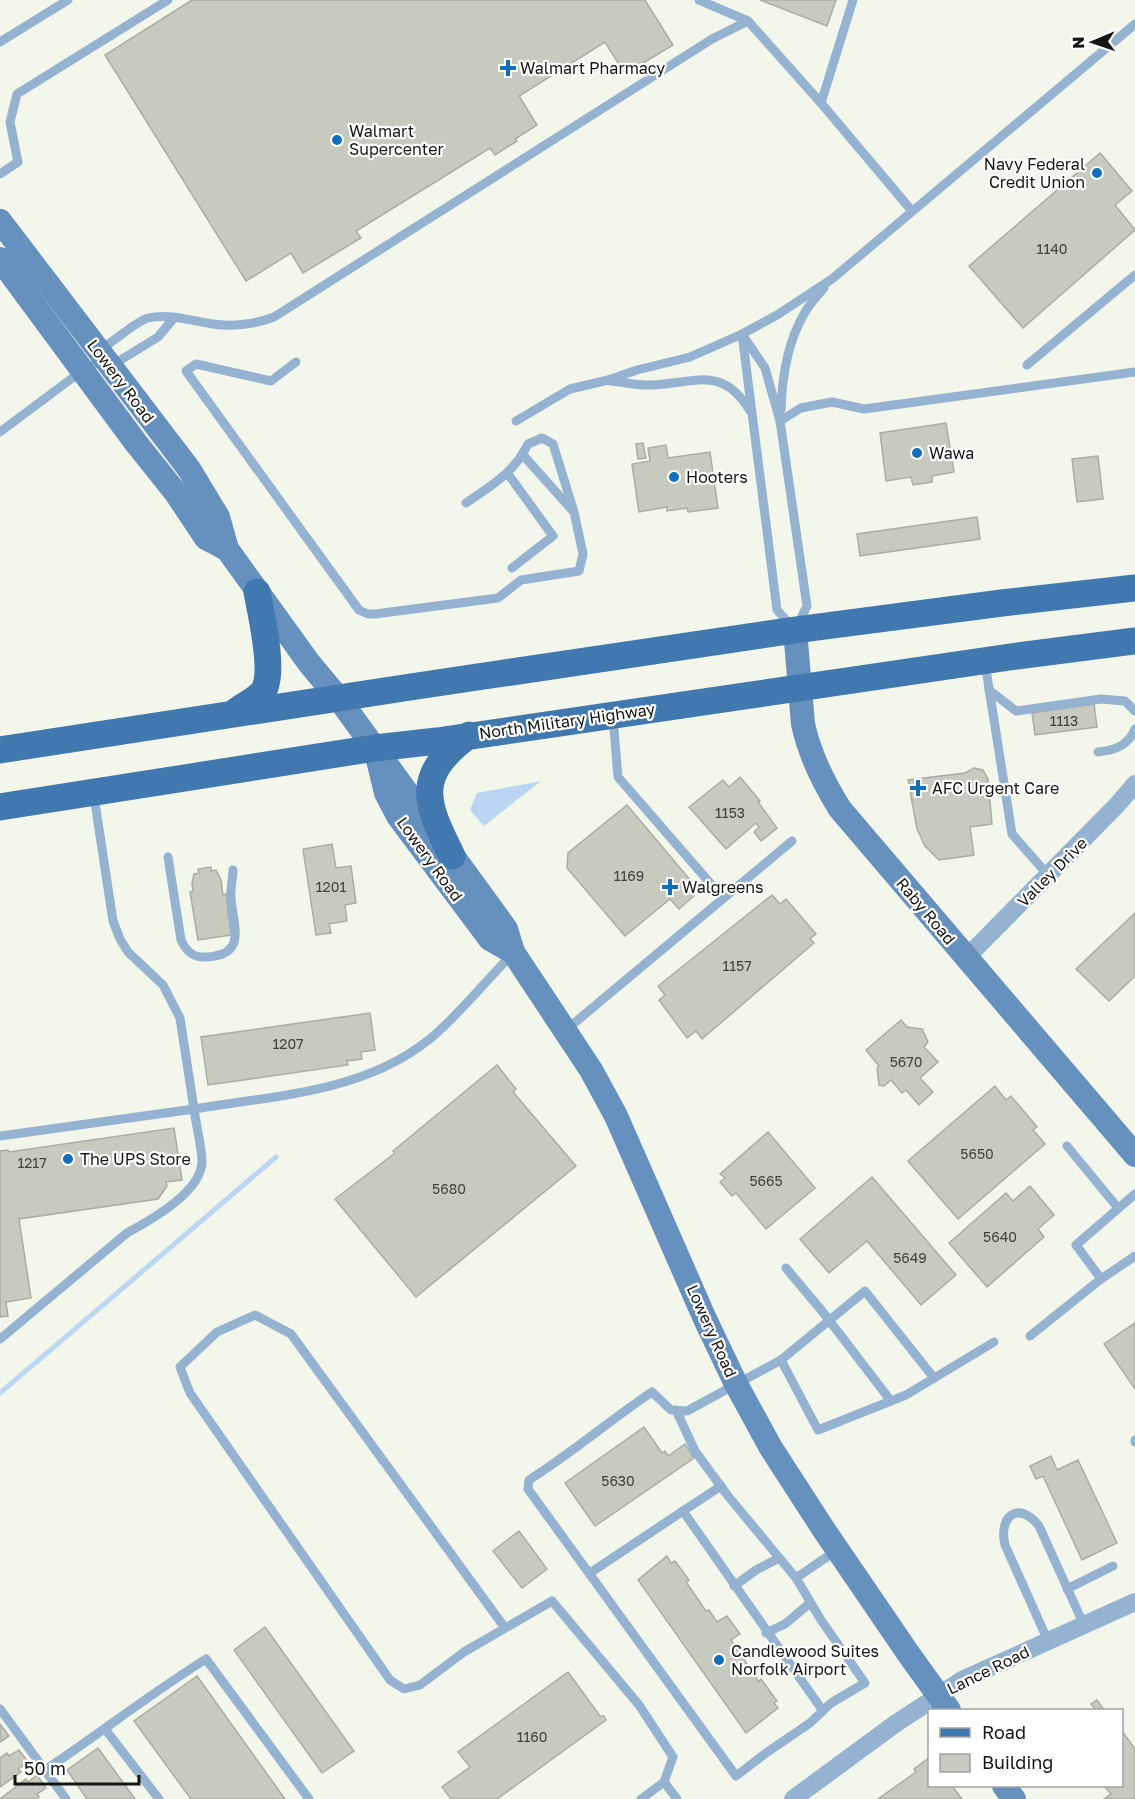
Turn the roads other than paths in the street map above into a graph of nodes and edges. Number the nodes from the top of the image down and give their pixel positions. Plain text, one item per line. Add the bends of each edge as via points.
1 (68, 0) edge
2 (168, 0) edge
3 (699, 0) edge
4 (853, 0) edge
5 (748, 21) junction
6 (1135, 24) edge
7 (0, 42) edge
8 (821, 103) junction
9 (0, 174) edge
10 (912, 212) junction
11 (0, 221) edge
12 (0, 259) edge
13 (832, 279) junction
14 (1135, 279) edge
15 (174, 318) junction
16 (742, 334) junction
17 (106, 358) junction
18 (296, 362) dead end
19 (1027, 365) dead end
20 (83, 371) junction
21 (1135, 372) edge
22 (608, 380) junction
23 (753, 415) junction
24 (516, 421) dead end
25 (780, 421) junction
26 (0, 432) edge
27 (523, 455) junction
28 (508, 474) junction
29 (466, 503) dead end
30 (574, 512) junction
31 (227, 549) junction
32 (512, 568) dead end
33 (1135, 588) edge
34 (257, 592) junction
35 (795, 630) junction
36 (1135, 641) edge
37 (984, 661) junction
38 (800, 688) junction
39 (989, 690) junction
40 (339, 699) junction
41 (1135, 711) edge
42 (613, 714) junction
43 (230, 716) junction
44 (1135, 729) edge
45 (469, 735) junction
46 (375, 748) junction
47 (0, 750) edge
48 (1098, 752) dead end
49 (1133, 790) edge
50 (94, 793) junction
51 (0, 807) edge
52 (792, 841) dead end
53 (452, 856) junction
54 (168, 857) dead end
55 (233, 870) dead end
56 (1048, 875) junction
57 (723, 898) junction
58 (513, 952) junction
59 (966, 958) junction
60 (566, 1030) junction
61 (194, 1108) junction
62 (0, 1136) edge
63 (1067, 1146) dead end
64 (1135, 1155) edge
65 (1135, 1194) edge
66 (1118, 1208) junction
67 (1135, 1257) edge
68 (786, 1268) dead end
69 (1101, 1279) junction
70 (830, 1321) junction
71 (1030, 1336) dead end
72 (0, 1339) edge
73 (994, 1342) dead end
74 (781, 1360) junction
75 (934, 1378) junction
76 (736, 1384) junction
77 (891, 1401) junction
78 (676, 1410) junction
79 (721, 1486) junction
80 (683, 1511) junction
81 (837, 1550) junction
82 (779, 1558) junction
83 (1113, 1566) dead end
84 (590, 1573) junction
85 (796, 1578) junction
86 (734, 1586) junction
87 (1067, 1589) junction
88 (1135, 1602) edge
89 (810, 1603) junction
90 (1084, 1625) junction
91 (505, 1628) junction
92 (766, 1633) junction
93 (1048, 1641) junction
94 (943, 1703) edge
95 (0, 1708) edge
96 (823, 1711) junction
97 (928, 1713) edge
98 (105, 1729) junction
99 (45, 1770) junction
100 (664, 1782) junction
101 (66, 1799) edge
102 (159, 1799) edge
103 (309, 1799) edge
104 (641, 1799) edge
105 (677, 1799) edge
106 (793, 1799) edge

1 - 7 lane
2 - 9 lane via 16,94 10,122 18,162
3 - 5 lane
4 - 8 lane
5 - 8 lane
5 - 15 lane via 712,39 273,317 234,325
6 - 10 lane
8 - 10 lane
10 - 13 lane
11 - 17 street, Lowery Road
12 - 20 street, Lowery Road
13 - 16 lane
13 - 25 lane via 804,312 793,338 782,386
14 - 19 lane
15 - 17 lane via 158,337 119,361
15 - 17 lane via 147,318 108,344
16 - 22 lane via 690,357
16 - 23 lane
16 - 25 lane via 765,368
17 - 20 lane
17 - 31 street, Lowery Road via 189,469 218,517
18 - 30 lane via 271,381 196,364 186,371 359,610 375,614 498,598 521,580 579,571 583,555
20 - 26 lane
20 - 31 street, Lowery Road via 206,538
21 - 25 lane via 864,409 832,402 801,408
22 - 23 lane via 651,386 714,381 742,396
22 - 24 lane via 570,389
23 - 35 lane via 777,610
25 - 35 lane via 807,606
27 - 28 lane
27 - 30 lane
27 - 30 lane via 528,444 542,438 553,444
28 - 29 lane
28 - 32 lane via 553,536
31 - 34 street, Lowery Road
33 - 35 main road
34 - 40 street, Lowery Road
34 - 43 main road via 268,680 262,693
35 - 38 street, Raby Road
35 - 40 main road
36 - 37 main road, North Military Highway
37 - 38 main road, North Military Highway
37 - 39 lane
38 - 42 main road, North Military Highway
38 - 59 street, Raby Road via 806,738 822,781 840,809
39 - 41 lane via 1016,711 1101,699 1125,701
39 - 56 lane via 1012,834
40 - 43 main road
40 - 46 street, Lowery Road
42 - 45 main road, North Military Highway
42 - 57 lane via 618,777
43 - 47 main road
44 - 48 lane via 1123,746
45 - 46 main road, North Military Highway
45 - 53 main road via 451,748 430,778 429,792 437,826
46 - 50 main road, North Military Highway
46 - 53 street, Lowery Road
46 - 58 street, Lowery Road via 386,794 398,816 490,939
49 - 56 street, Valley Drive
50 - 51 main road, North Military Highway
50 - 61 lane via 113,921 128,952 163,984 180,1018
52 - 57 lane
53 - 58 street, Lowery Road via 506,929
54 - 55 lane via 181,940 185,949 197,956 222,954 232,948 236,936 231,896
56 - 59 street, Valley Drive
57 - 60 lane
58 - 60 street, Lowery Road
58 - 61 lane via 439,1031 394,1062 325,1088
59 - 64 street, Raby Road
60 - 76 street, Lowery Road via 616,1116
61 - 62 lane
61 - 72 lane via 202,1161 195,1184 127,1233
63 - 66 lane
65 - 66 lane
66 - 69 lane via 1076,1245
67 - 69 lane
68 - 70 lane
69 - 71 lane
70 - 74 lane
70 - 75 lane via 865,1291
70 - 77 lane
73 - 75 lane
74 - 76 lane
74 - 77 lane via 818,1430
75 - 77 lane
76 - 78 lane via 687,1411
76 - 81 street, Lowery Road via 771,1448
78 - 79 lane via 695,1451
78 - 84 lane via 652,1392 530,1480 528,1489
79 - 80 lane
79 - 82 lane
80 - 84 lane
80 - 86 lane
81 - 85 lane
81 - 94 street, Lowery Road
82 - 85 lane
82 - 86 lane
83 - 87 lane
84 - 96 lane via 736,1776
85 - 89 lane
86 - 92 lane
87 - 90 lane
87 - 93 lane via 1039,1526 1022,1512 1012,1515 1002,1532 1005,1545
88 - 90 street, Lance Road
89 - 92 lane via 785,1624
89 - 96 lane via 864,1683
90 - 93 street, Lance Road
91 - 91 lane via 420,1685 404,1689 390,1680 190,1393 180,1366 217,1332 255,1315 291,1334
91 - 100 lane via 552,1601 639,1705 673,1757
92 - 96 lane
93 - 94 street, Lance Road via 962,1680
95 - 99 lane
97 - 106 street, Lance Road
98 - 99 lane
98 - 102 lane
98 - 103 lane via 206,1659
99 - 101 lane
100 - 104 lane
100 - 105 lane

